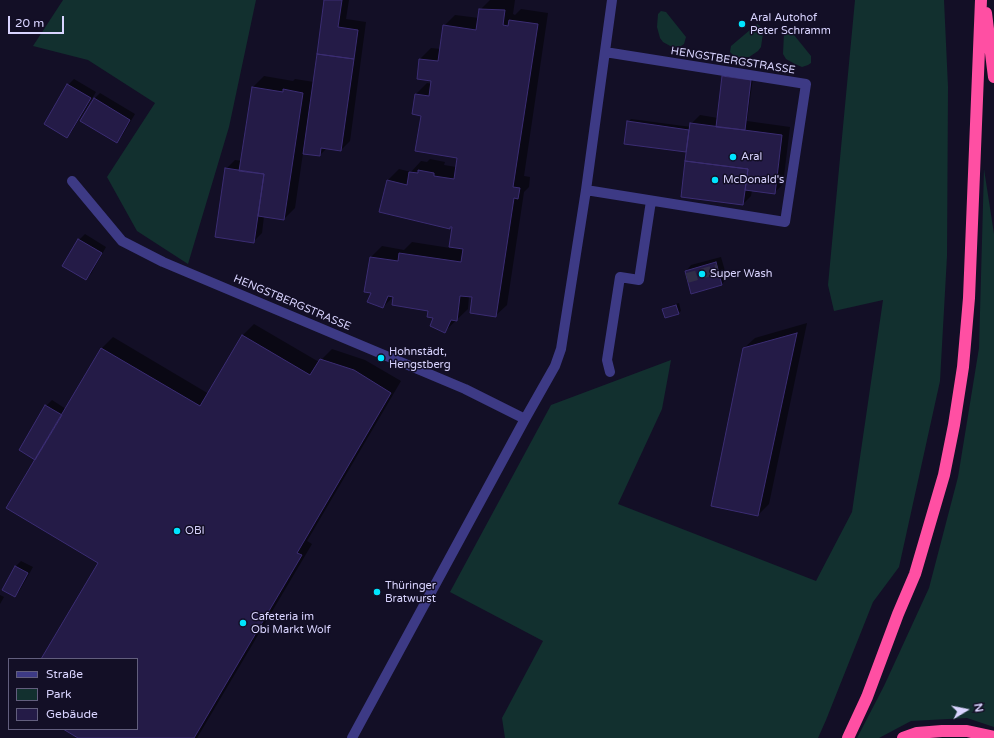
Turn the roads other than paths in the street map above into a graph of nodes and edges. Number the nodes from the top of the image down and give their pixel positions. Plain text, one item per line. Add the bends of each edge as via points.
1 (612, 0) edge
2 (981, 0) edge
3 (985, 0) edge
4 (605, 52) junction
5 (994, 77) edge
6 (72, 181) dead end
7 (586, 190) junction
8 (651, 201) junction
9 (610, 372) dead end
10 (525, 419) junction
11 (994, 736) edge
12 (352, 738) edge
13 (848, 738) edge
14 (903, 738) edge

1 - 4 street
2 - 13 highway via 969,298 964,367 954,425 944,475 915,574 867,697
3 - 5 highway
4 - 7 street
4 - 8 street, HENGSTBERGSTRASSE via 806,84 784,222
6 - 10 street, HENGSTBERGSTRASSE via 122,241 163,262 465,388
7 - 8 street, HENGSTBERGSTRASSE
7 - 10 street via 561,349 555,366
8 - 9 street via 639,280 620,277 607,360
10 - 12 street
11 - 14 highway via 967,731 942,731 917,733

